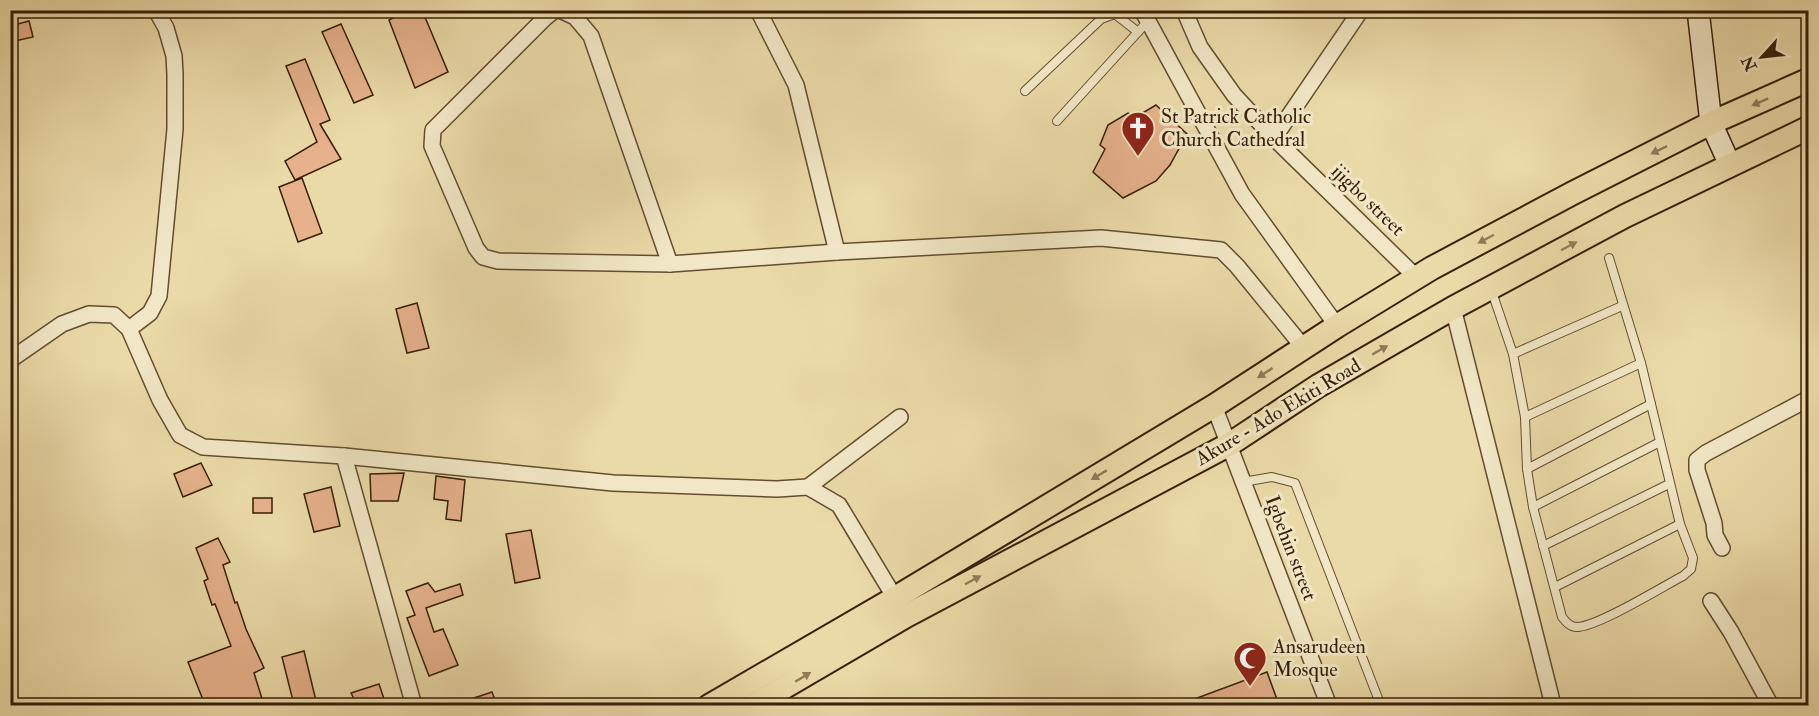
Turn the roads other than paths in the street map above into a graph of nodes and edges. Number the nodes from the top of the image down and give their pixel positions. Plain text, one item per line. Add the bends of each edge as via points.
1 (156, 10) edge
2 (555, 10) edge
3 (560, 10) edge
4 (758, 10) edge
5 (1185, 10) edge
6 (1361, 10) edge
7 (1698, 10) edge
8 (1142, 21) edge
9 (1809, 80) edge
10 (1025, 91) dead end
11 (1057, 121) dead end
12 (1711, 123) junction
13 (1809, 128) edge
14 (1274, 138) junction
15 (1730, 165) junction
16 (837, 252) junction
17 (1609, 258) dead end
18 (670, 264) junction
19 (1416, 277) junction
20 (1490, 288) junction
21 (1622, 306) junction
22 (1453, 308) junction
23 (1337, 326) junction
24 (129, 329) junction
25 (1304, 348) junction
26 (1513, 354) junction
27 (10, 360) edge
28 (1641, 363) junction
29 (1809, 399) edge
30 (1651, 404) junction
31 (1214, 406) junction
32 (900, 417) dead end
33 (1525, 417) junction
34 (1660, 442) junction
35 (1230, 444) junction
36 (344, 456) junction
37 (1527, 469) junction
38 (1243, 482) junction
39 (1669, 484) junction
40 (808, 487) junction
41 (1533, 507) junction
42 (1680, 524) junction
43 (1543, 546) junction
44 (1722, 548) dead end
45 (1555, 587) junction
46 (895, 598) junction
47 (1711, 601) dead end
48 (414, 705) edge
49 (709, 705) edge
50 (752, 705) edge
51 (1329, 705) edge
52 (1381, 705) edge
53 (1551, 705) edge
54 (1771, 705) edge

1 - 24 street via 174,56 175,129 159,296 150,313
2 - 18 street via 433,130 432,146 476,248 483,257 498,261
3 - 18 street via 575,17 591,36
4 - 16 street via 796,85
5 - 14 street, ijigbo street via 1200,47 1234,95
6 - 14 street
7 - 12 main road
8 - 10 lane via 1115,14 1101,19
8 - 11 lane
8 - 23 street via 1242,194
9 -> 12 main road, Akure - Ado Ekiti Road
12 - 15 main road
12 -> 19 main road, Akure - Ado Ekiti Road
13 - 15 main road, Akure - Ado Ekiti Road
14 - 19 street, ijigbo street
20 -> 15 main road, Akure - Ado Ekiti Road
16 - 18 street
16 - 25 street via 1101,238 1221,250
17 - 21 lane
19 - 23 main road, Akure - Ado Ekiti Road
20 - 22 main road, Akure - Ado Ekiti Road
20 - 26 lane
21 - 26 lane
21 - 28 lane
35 -> 22 main road, Akure - Ado Ekiti Road via 1317,386
22 - 53 street
23 - 25 main road, Akure - Ado Ekiti Road
24 - 27 street via 114,315 89,314 62,324
24 - 36 street via 180,435 203,447
25 -> 31 main road, Akure - Ado Ekiti Road
26 - 33 lane
28 - 30 lane
28 - 33 lane
29 - 44 street via 1697,460 1715,535
30 - 34 lane
30 - 37 lane
31 - 35 street, Igbehin street
31 -> 46 main road, Akure - Ado Ekiti Road
32 - 40 street
33 - 37 lane
34 - 39 lane
34 - 41 lane
35 - 38 street, Igbehin street
50 -> 35 main road, Akure - Ado Ekiti Road via 906,616
36 - 40 street via 613,483
36 - 48 street
37 - 41 lane
38 - 51 street, Igbehin street
38 - 52 lane via 1272,477 1295,483
39 - 42 lane
39 - 43 lane
40 - 46 street via 839,505
41 - 43 lane
42 - 45 lane
42 - 45 lane via 1693,558 1692,569 1592,624 1575,627 1567,623
43 - 45 lane
46 - 49 main road, Akure - Ado Ekiti Road
47 - 54 street

